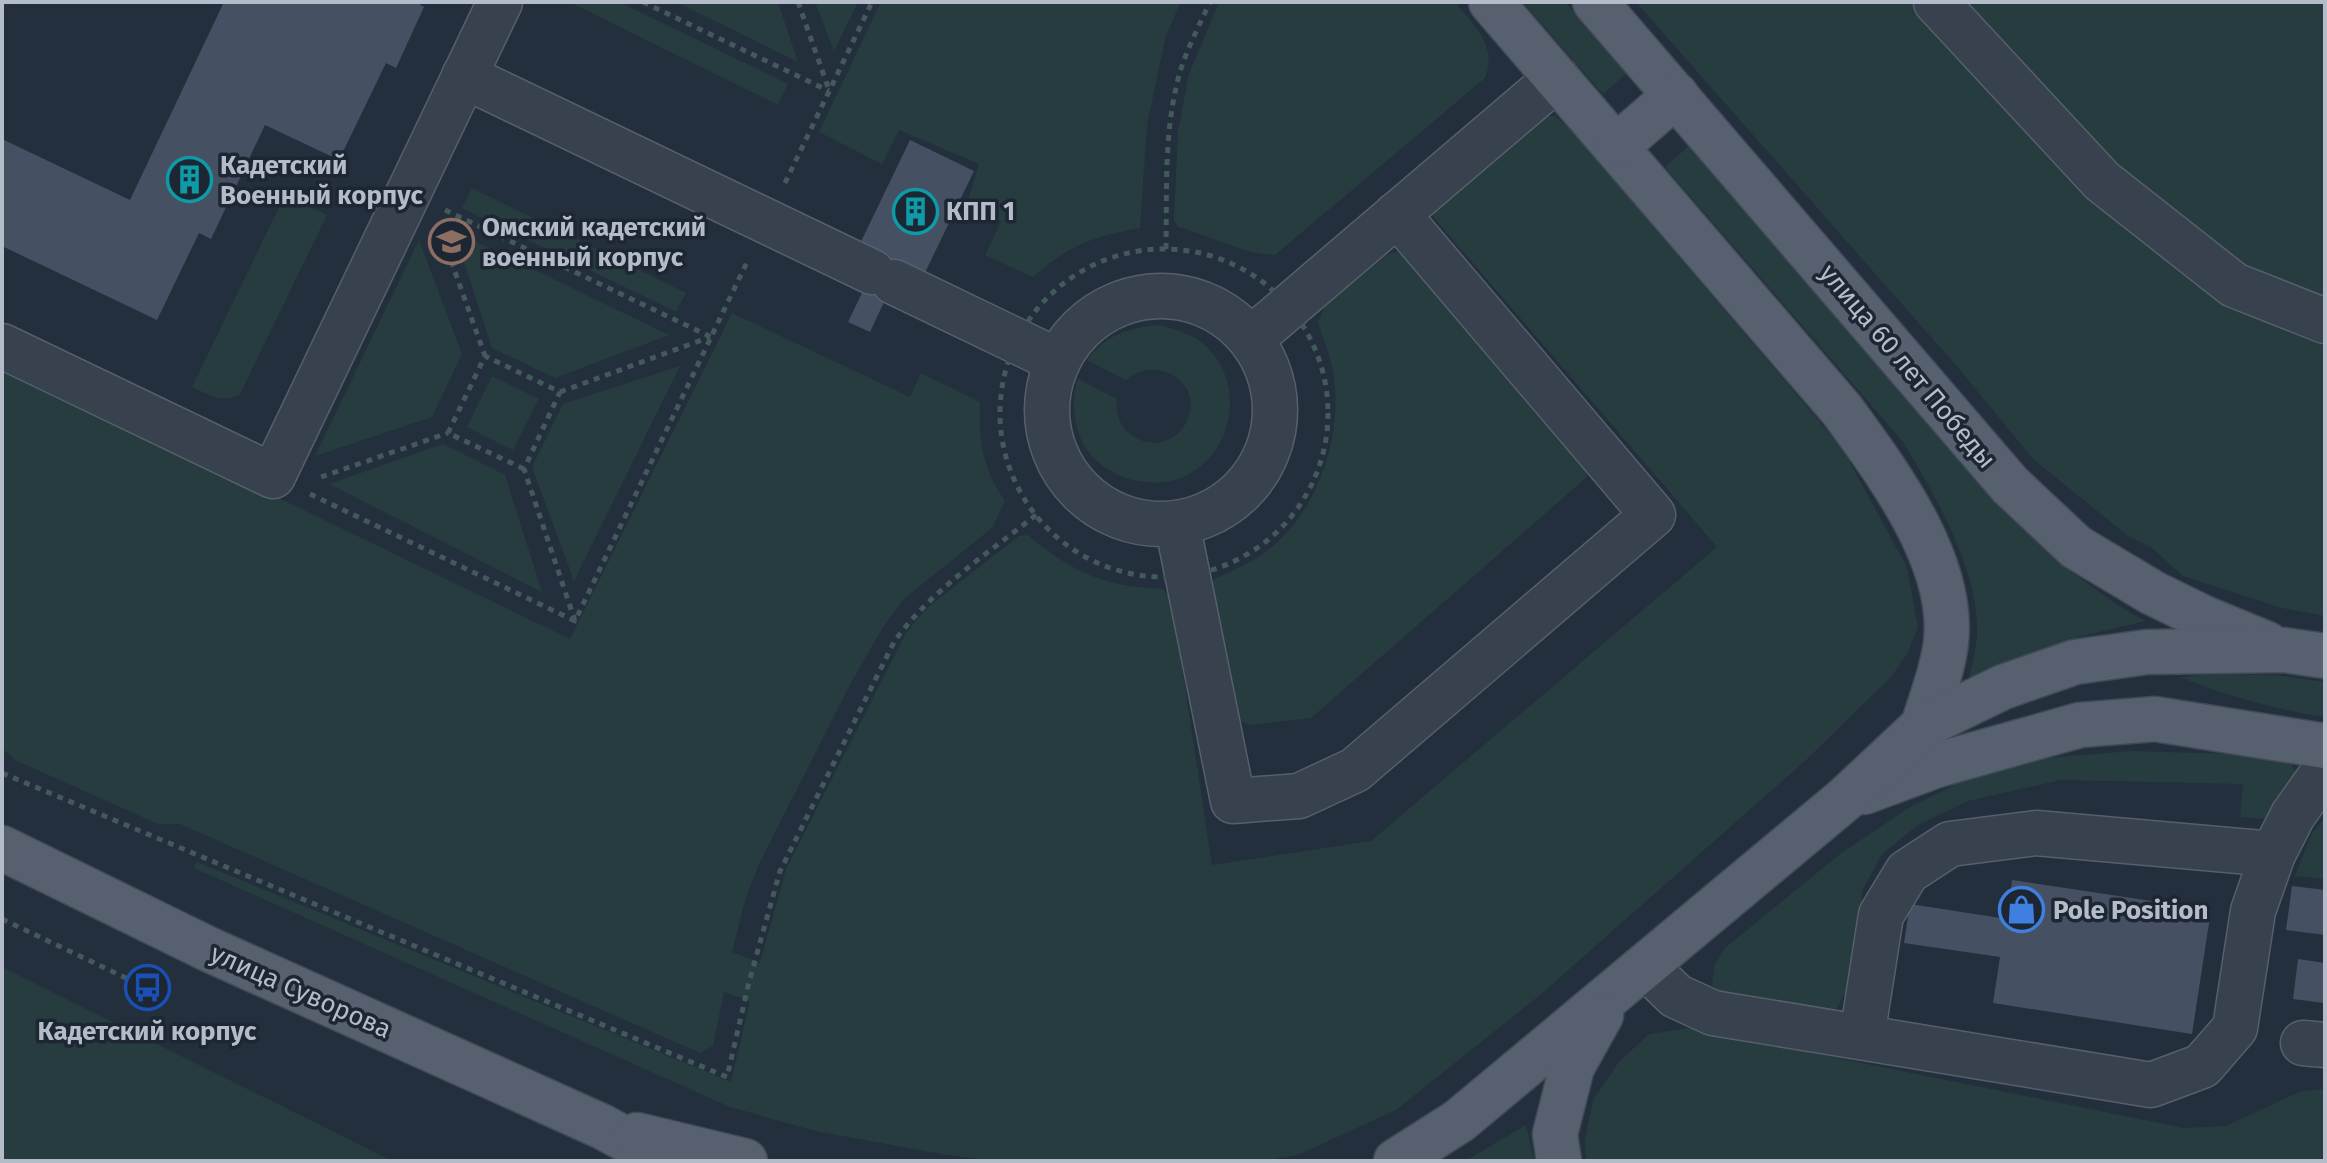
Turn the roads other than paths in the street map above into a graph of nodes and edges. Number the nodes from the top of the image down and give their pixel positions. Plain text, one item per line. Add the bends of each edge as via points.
1 (500, 2) edge
2 (1491, 2) edge
3 (1595, 2) edge
4 (1936, 2) edge
5 (464, 76) junction
6 (1557, 78) junction
7 (1676, 95) junction
8 (1617, 146) junction
9 (1397, 214) junction
10 (2325, 321) edge
11 (1251, 339) junction
12 (2, 346) edge
13 (1058, 361) junction
14 (1177, 523) junction
15 (2304, 653) edge
16 (1923, 726) junction
17 (2325, 746) edge
18 (2325, 770) edge
19 (1845, 799) junction
20 (2, 848) edge
21 (2273, 854) junction
22 (1629, 979) junction
23 (1862, 1037) junction
24 (603, 1127) junction
25 (665, 1161) edge
26 (745, 1161) edge
27 (1396, 1161) edge
28 (1559, 1161) edge

1 - 5 lane
2 - 6 main road
3 - 7 main road, улица 60 лет Победы
4 - 10 lane via 2102,181 2234,285
5 - 12 lane via 420,198 284,481
5 - 13 lane
6 - 8 main road
6 - 9 lane
7 - 8 main road
7 - 15 main road, улица 60 лет Победы via 2010,485 2076,547 2165,600
8 - 16 main road via 1842,410 1889,475 1922,535 1944,593 1946,641
9 - 11 lane
9 - 14 lane via 1653,515 1355,770 1299,796 1233,801
11 - 13 lane via 1227,316 1198,301 1154,296 1101,312 1076,333
11 - 14 lane via 1268,368 1275,402 1272,436 1260,468 1238,494 1210,513
13 - 14 lane via 1048,394 1048,429 1073,482 1109,512 1142,523
15 - 16 main road via 2147,652 2075,662 2003,687
16 - 19 main road
17 - 19 main road via 2155,719 2080,725 1937,765
18 - 21 lane
19 - 22 main road
20 - 24 main road, улица Суворова via 208,949
21 - 23 lane via 2036,833 1950,844 1907,872 1881,915
21 - 23 lane via 2253,911 2235,1028 2202,1066 2151,1085
22 - 23 lane via 1713,1013
22 - 27 main road via 1459,1121
22 - 28 main road via 1572,1067 1555,1134
24 - 25 main road
24 - 26 main road

